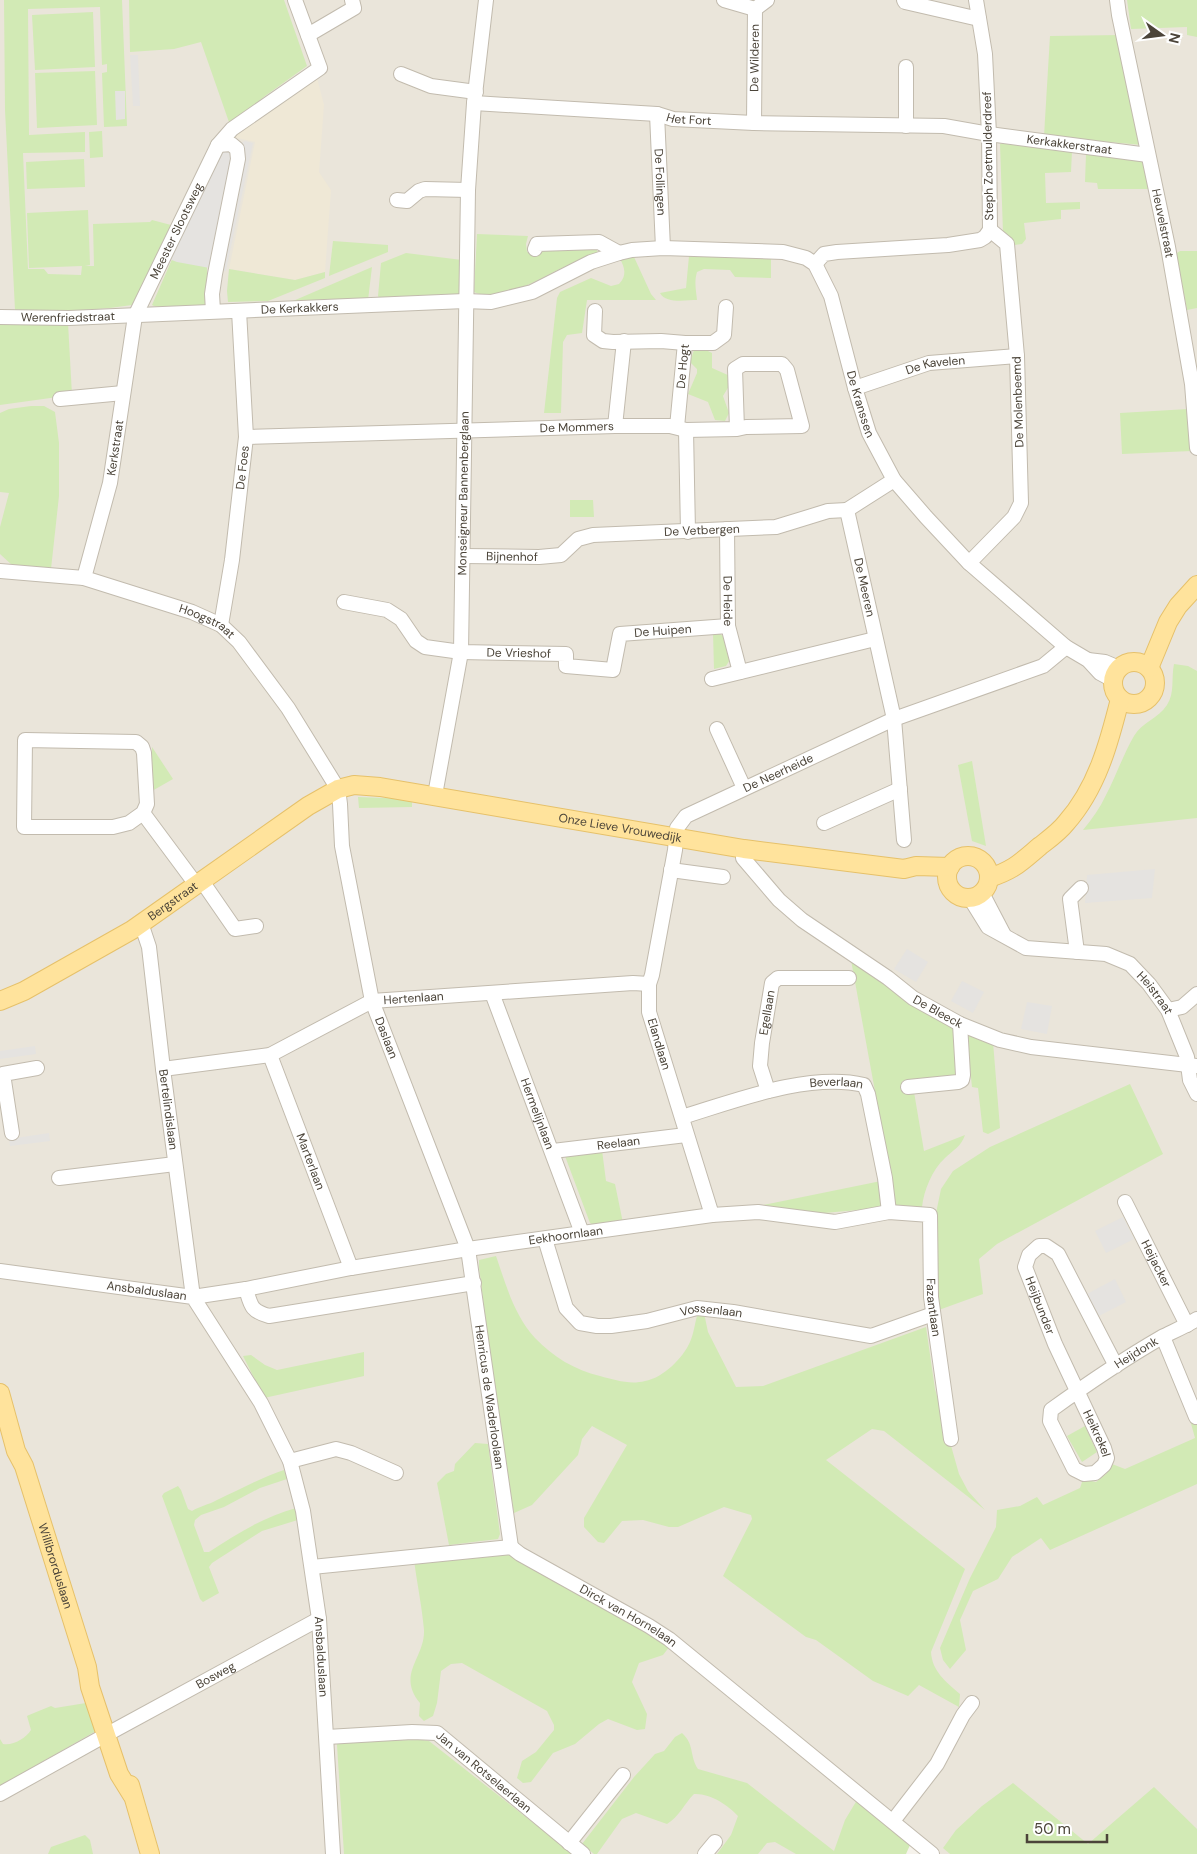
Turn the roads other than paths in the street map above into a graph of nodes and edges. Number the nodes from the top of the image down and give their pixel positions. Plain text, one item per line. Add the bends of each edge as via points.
1 (295, 0) edge
2 (352, 0) edge
3 (486, 0) edge
4 (724, 0) edge
5 (767, 0) edge
6 (904, 0) edge
7 (976, 0) edge
8 (1117, 0) edge
9 (755, 9) junction
10 (979, 19) junction
11 (308, 35) junction
12 (906, 67) dead end
13 (401, 74) dead end
14 (475, 98) junction
15 (656, 114) junction
16 (754, 123) junction
17 (906, 126) junction
18 (989, 134) junction
19 (218, 146) junction
20 (1148, 155) junction
21 (468, 190) junction
22 (397, 200) dead end
23 (990, 230) junction
24 (663, 248) junction
25 (536, 249) dead end
26 (619, 253) junction
27 (815, 264) junction
28 (465, 301) junction
29 (726, 307) dead end
30 (239, 310) junction
31 (214, 311) junction
32 (595, 311) dead end
33 (0, 316) edge
34 (135, 316) junction
35 (624, 341) junction
36 (685, 343) junction
37 (1017, 356) junction
38 (855, 388) junction
39 (123, 393) junction
40 (60, 399) dead end
41 (615, 426) junction
42 (682, 429) junction
43 (737, 429) junction
44 (464, 430) junction
45 (246, 437) junction
46 (1197, 448) edge
47 (894, 480) junction
48 (847, 510) junction
49 (727, 529) junction
50 (688, 532) junction
51 (560, 555) joint
52 (463, 556) junction
53 (969, 563) junction
54 (0, 571) edge
55 (84, 578) junction
56 (1197, 585) edge
57 (344, 602) dead end
58 (221, 625) junction
59 (728, 626) junction
60 (875, 639) junction
61 (1066, 647) junction
62 (461, 652) junction
63 (1143, 665) junction
64 (566, 666) joint
65 (740, 672) junction
66 (1116, 674) junction
67 (712, 679) dead end
68 (1126, 701) junction
69 (894, 719) junction
70 (717, 729) dead end
71 (744, 788) junction
72 (900, 788) junction
73 (338, 789) junction
74 (434, 795) junction
75 (142, 813) junction
76 (824, 823) dead end
77 (675, 838) junction
78 (904, 840) dead end
79 (744, 849) junction
80 (671, 870) junction
81 (948, 874) junction
82 (724, 877) dead end
83 (195, 881) junction
84 (982, 884) junction
85 (1081, 888) dead end
86 (141, 923) junction
87 (256, 926) dead end
88 (1077, 952) junction
89 (849, 978) dead end
90 (649, 984) junction
91 (492, 993) junction
92 (1197, 994) edge
93 (0, 1001) edge
94 (372, 1001) junction
95 (1168, 1010) junction
96 (960, 1024) junction
97 (270, 1055) junction
98 (1193, 1065) edge
99 (37, 1068) dead end
100 (162, 1069) junction
101 (908, 1087) dead end
102 (768, 1091) junction
103 (1197, 1094) edge
104 (4, 1112) edge
105 (682, 1117) junction
106 (12, 1133) dead end
107 (686, 1135) junction
108 (553, 1151) junction
109 (175, 1164) junction
110 (60, 1178) dead end
111 (1125, 1202) dead end
112 (889, 1212) junction
113 (712, 1215) junction
114 (582, 1233) junction
115 (544, 1239) junction
116 (468, 1248) junction
117 (352, 1268) junction
118 (0, 1271) edge
119 (474, 1283) junction
120 (246, 1289) junction
121 (193, 1297) junction
122 (933, 1314) junction
123 (1192, 1322) edge
124 (1163, 1336) junction
125 (1116, 1366) junction
126 (1078, 1391) junction
127 (0, 1392) edge
128 (1196, 1417) edge
129 (951, 1439) dead end
130 (290, 1461) junction
131 (396, 1473) dead end
132 (511, 1547) junction
133 (312, 1567) junction
134 (319, 1619) junction
135 (972, 1703) dead end
136 (109, 1733) junction
137 (327, 1737) junction
138 (623, 1775) dead end
139 (0, 1794) edge
140 (893, 1821) junction
141 (715, 1842) dead end
142 (569, 1843) junction
143 (150, 1854) edge
144 (333, 1854) edge
145 (583, 1854) edge
146 (705, 1854) edge
147 (932, 1854) edge

1 - 11 street
2 - 11 street via 354,8
3 - 14 street, Monseigneur Bannenberglaan
4 - 9 street
5 - 9 street, De Wilderen
6 - 10 street
7 - 10 street, Steph Zoetmulderdreef
8 - 20 street, Heuvelstraat
9 - 16 street, De Wilderen
10 - 18 street, Steph Zoetmulderdreef via 985,54
11 - 19 street, Meester Slootsweg via 320,68 232,129
12 - 17 street
13 - 14 street
14 - 15 street, Het Fort
14 - 21 street, Monseigneur Bannenberglaan
15 - 16 street, Het Fort via 673,119
15 - 24 street, De Follingen
16 - 17 street, Het Fort
17 - 18 street, Het Fort via 944,126
18 - 20 street, Kerkakkerstraat
18 - 23 street, Steph Zoetmulderdreef
19 - 31 street via 231,144 237,149 238,159 215,274
19 - 34 street, Meester Slootsweg
20 - 46 street, Heuvelstraat via 1188,365
21 - 22 street via 425,189 407,201
21 - 28 street, Monseigneur Bannenberglaan
23 - 27 street, Steph Zoetmulderdreef via 980,240 824,254
23 - 37 street, De Molenbeemd via 1006,244
24 - 26 street
24 - 27 street via 784,252
25 - 26 street via 537,244 599,242
26 - 28 street via 591,262 532,292 491,302
27 - 38 street, De Kranssen via 831,296
28 - 30 street, De Kerkakkers
28 - 44 street, Monseigneur Bannenberglaan
29 - 36 street, De Hogt via 724,335 713,343
30 - 31 street, De Kerkakkers
30 - 45 street, De Foes
31 - 34 street, De Kerkakkers
32 - 35 street via 594,335 603,341
33 - 34 street, Werenfriedstraat
34 - 39 street, Kerkstraat
35 - 36 street
35 - 41 street
36 - 42 street, De Hogt
37 - 38 street, De Kavelen via 929,364
37 - 53 street, De Molenbeemd via 1021,504 1014,517
38 - 47 street, De Kranssen via 869,433
39 - 40 street
39 - 55 street, Kerkstraat via 110,483
41 - 42 street, De Mommers
41 - 44 street, De Mommers
42 - 43 street, De Mommers
42 - 50 street, De Hogt
43 - 43 street, De Mommers via 802,426 787,370 782,364 743,364 735,369
44 - 45 street, De Mommers
44 - 52 street, Monseigneur Bannenberglaan
45 - 58 street, De Foes
47 - 48 street
47 - 53 street, De Kranssen
48 - 49 street, De Vetbergen via 828,511 776,527
48 - 60 street, De Meeren
49 - 50 street, De Vetbergen
49 - 59 street, De Heide
50 - 51 street, De Vetbergen via 593,535 578,539
51 - 52 street, Bijnenhof via 539,558
52 - 62 street, Monseigneur Bannenberglaan
53 - 61 street, De Kranssen
54 - 55 street, Hoogstraat
55 - 58 street, Hoogstraat via 192,612
56 - 63 main road via 1155,634
57 - 62 street via 387,610 401,619 416,641 425,647
58 - 73 street, Hoogstraat via 238,642 288,708
59 - 64 street, De Huipen via 620,634 613,670
59 - 65 street, De Heide
60 - 65 street
60 - 69 street, De Meeren
61 - 66 street, De Kranssen via 1088,660 1100,672
61 - 69 street, De Neerheide via 1043,666
62 - 64 street, De Vrieshof via 566,654
62 - 74 street, Monseigneur Bannenberglaan
63 - 66 main road via 1130,662
63 - 68 main road via 1155,681 1155,688 1146,700
65 - 67 street
66 - 68 main road via 1113,687
68 - 84 main road via 1119,732 1108,746 1083,800 1065,824 1013,869
69 - 71 street, De Neerheide
69 - 72 street
70 - 71 street
71 - 77 street, De Neerheide via 686,816 677,828
72 - 76 street
72 - 78 street
73 - 74 main road, Onze Lieve Vrouwedijk via 354,785
73 - 83 main road, Bergstraat
73 - 94 street, Daslaan via 342,846
74 - 77 main road, Onze Lieve Vrouwedijk
75 - 75 street via 147,804 144,754 136,742 25,740 24,827 113,828 129,823
75 - 83 street
77 - 79 main road, Onze Lieve Vrouwedijk
77 - 80 street, Elandlaan
79 - 81 main road, Onze Lieve Vrouwedijk via 904,869 916,875
79 - 96 street, De Bleeck via 743,858 758,877 802,920 913,998
80 - 82 street
80 - 90 street, Elandlaan
81 - 84 main road via 949,887 958,896
81 - 84 main road via 960,858 974,857
83 - 86 main road, Bergstraat
83 - 87 street via 206,887 235,929
84 - 88 street, Heistraat via 988,927 1026,948
85 - 88 street via 1070,899
86 - 93 main road, Bergstraat via 31,987
86 - 100 street, Bertelindislaan via 150,947
88 - 95 street, Heistraat via 1106,954 1130,964
89 - 102 street, Egellaan via 778,978 772,983 760,1066
90 - 91 street, Hertenlaan
90 - 105 street, Elandlaan via 649,1012
91 - 94 street, Hertenlaan
91 - 108 street, Hermelijnlaan
92 - 95 street via 1182,1007
94 - 97 street, Hertenlaan
94 - 116 street, Daslaan
95 - 98 street, Heistraat
96 - 98 street, De Bleeck via 1000,1040 1031,1047
96 - 101 street via 962,1080
97 - 100 street, Hertenlaan
97 - 117 street, Marterlaan
98 - 103 street, Heistraat via 1190,1080
99 - 104 street via 3,1074
100 - 109 street, Bertelindislaan
102 - 105 street, Beverlaan
102 - 112 street, Beverlaan via 806,1084 852,1082 864,1085 885,1178
104 - 106 street
105 - 107 street, Elandlaan
107 - 108 street, Reelaan
107 - 113 street, Elandlaan
108 - 114 street, Hermelijnlaan
109 - 110 street
109 - 121 street, Bertelindislaan
111 - 123 street, Heijacker
112 - 113 street, Eekhoornlaan via 835,1222 758,1212
112 - 122 street, Fazantlaan via 930,1215
113 - 114 street, Eekhoornlaan
114 - 115 street, Eekhoornlaan
115 - 116 street, Eekhoornlaan
115 - 122 street, Vossenlaan via 566,1308 580,1323 612,1326 648,1321 697,1308 871,1336
116 - 117 street, Eekhoornlaan
116 - 119 street, Henricus de Waderloolaan
117 - 120 street, Eekhoornlaan
118 - 121 street, Ansbalduslaan
119 - 120 street via 269,1316 252,1309
119 - 132 street, Henricus de Waderloolaan
120 - 121 street, Eekhoornlaan
121 - 130 street, Ansbalduslaan via 261,1403
122 - 129 street, Fazantlaan
123 - 124 street, Heijdonk
124 - 125 street, Heijdonk
124 - 128 street
125 - 126 street, Heijdonk
125 - 126 street, Heijbunder via 1058,1254 1046,1246 1039,1246 1029,1254 1025,1267 1055,1344
126 - 126 street, Heikrekel via 1051,1410 1050,1421 1074,1469 1084,1474 1096,1474 1107,1458
127 - 136 main road, Willibrorduslaan via 16,1451 24,1466 87,1667 103,1696
130 - 131 street via 336,1449
130 - 133 street, Ansbalduslaan via 303,1511
132 - 133 street
132 - 140 street, Dirck van Hornelaan via 669,1639
133 - 134 street, Ansbalduslaan
134 - 136 street, Bosweg
134 - 137 street, Ansbalduslaan
135 - 140 street via 936,1764
136 - 139 street, Bosweg
136 - 143 main road, Willibrorduslaan
137 - 142 street, Jan van Rotselaerlaan via 436,1733
137 - 144 street, Ansbalduslaan
138 - 142 street
140 - 147 street, Dirck van Hornelaan
141 - 146 street
142 - 145 street, Jan van Rotselaerlaan

